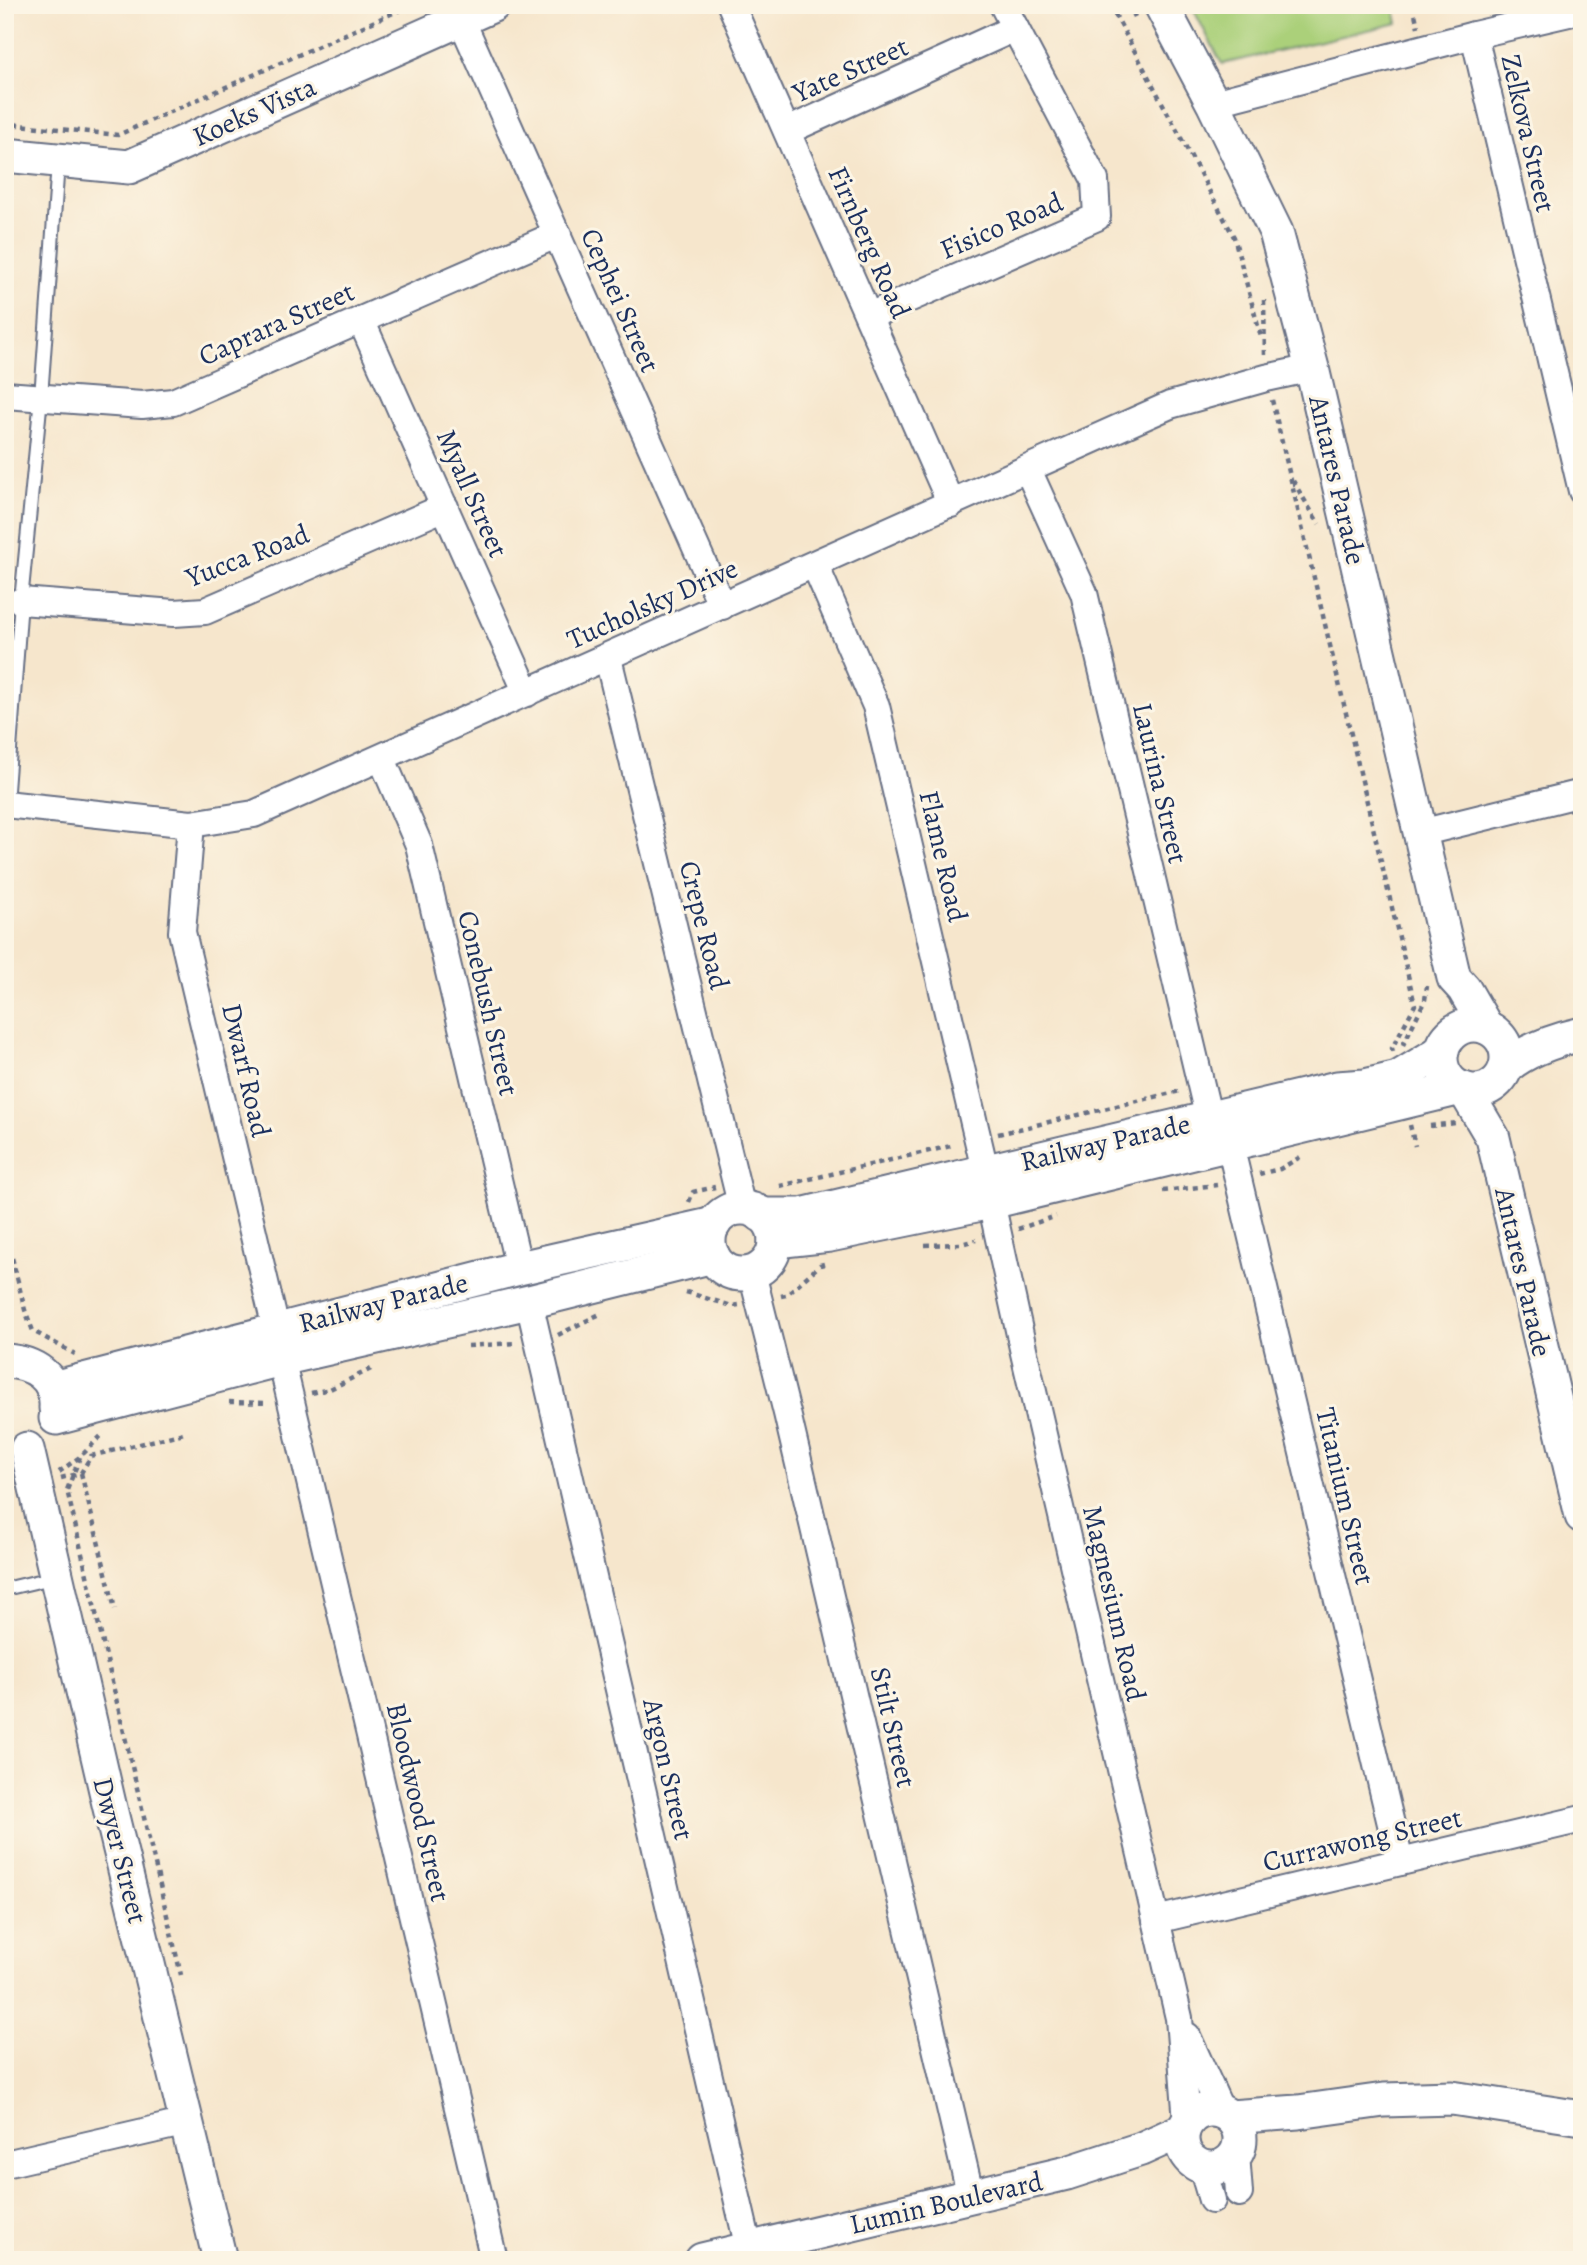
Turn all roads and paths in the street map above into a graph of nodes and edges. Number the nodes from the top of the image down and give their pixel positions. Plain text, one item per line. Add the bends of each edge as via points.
1 (411, 5) edge
2 (493, 5) edge
3 (731, 5) edge
4 (1110, 5) edge
5 (1129, 5) edge
6 (1582, 10) edge
7 (1148, 11) edge
8 (1009, 17) edge
9 (461, 19) junction
10 (1474, 35) junction
11 (1213, 103) junction
12 (5, 120) edge
13 (787, 131) junction
14 (5, 155) edge
15 (58, 160) junction
16 (558, 234) junction
17 (1264, 288) dead end
18 (869, 316) junction
19 (361, 320) junction
20 (1264, 345) junction
21 (1312, 368) junction
22 (1266, 378) junction
23 (5, 395) edge
24 (41, 397) junction
25 (1028, 470) junction
26 (1290, 477) junction
27 (1582, 491) edge
28 (951, 504) junction
29 (445, 507) junction
30 (1322, 536) dead end
31 (816, 565) junction
32 (21, 601) junction
33 (722, 606) junction
34 (608, 658) junction
35 (527, 693) junction
36 (382, 759) junction
37 (1582, 793) edge
38 (5, 804) edge
39 (191, 824) junction
40 (1420, 832) junction
41 (1441, 981) junction
42 (1415, 1005) dead end
43 (1490, 1029) junction
44 (1574, 1036) edge
45 (1444, 1046) junction
46 (1505, 1069) junction
47 (1405, 1074) junction
48 (1462, 1088) junction
49 (1209, 1119) junction
50 (1460, 1123) dead end
51 (1399, 1131) dead end
52 (1230, 1144) junction
53 (1496, 1150) junction
54 (1313, 1153) dead end
55 (985, 1170) junction
56 (1240, 1179) junction
57 (1156, 1192) dead end
58 (991, 1202) junction
59 (1067, 1212) dead end
60 (748, 1222) junction
61 (5, 1229) edge
62 (998, 1235) junction
63 (922, 1245) dead end
64 (713, 1256) junction
65 (832, 1263) dead end
66 (519, 1268) junction
67 (756, 1288) junction
68 (675, 1295) dead end
69 (529, 1302) junction
70 (611, 1311) dead end
71 (537, 1339) junction
72 (279, 1344) junction
73 (457, 1346) dead end
74 (5, 1361) edge
75 (380, 1366) dead end
76 (89, 1394) junction
77 (291, 1397) junction
78 (217, 1402) dead end
79 (54, 1403) junction
80 (184, 1433) dead end
81 (81, 1457) junction
82 (25, 1466) edge
83 (81, 1473) junction
84 (74, 1475) junction
85 (1582, 1516) edge
86 (56, 1577) junction
87 (5, 1589) edge
88 (115, 1609) dead end
89 (1582, 1819) edge
90 (1400, 1862) junction
91 (1156, 1920) junction
92 (182, 1976) dead end
93 (1179, 2018) junction
94 (1582, 2118) edge
95 (187, 2122) junction
96 (1185, 2126) junction
97 (1232, 2132) junction
98 (5, 2164) edge
99 (1198, 2165) junction
100 (1067, 2173) junction
101 (1239, 2193) dead end
102 (971, 2197) junction
103 (1212, 2200) dead end
104 (749, 2249) junction
105 (218, 2257) edge
106 (494, 2260) edge
107 (702, 2260) edge

1 - 12 path via 118,135
2 - 9 street, Koeks Vista
3 - 13 street, Firnberg Road
4 - 20 path via 1234,237
5 - 7 path
6 - 10 street via 1523,18
7 - 11 street, Antares Parade
8 - 13 street, Yate Street
8 - 18 street, Fisico Road via 1095,180 1097,217
9 - 15 street, Koeks Vista via 129,167
9 - 16 street, Cephei Street
10 - 11 street
10 - 27 street, Zelkova Street
11 - 21 street, Antares Parade via 1276,232
13 - 18 street, Firnberg Road
14 - 15 street, Koeks Vista
15 - 24 lane
16 - 19 street, Caprara Street
16 - 33 street, Cephei Street
17 - 20 path
18 - 28 street, Firnberg Road
19 - 24 street, Caprara Street via 173,402 142,405
19 - 29 street, Myall Street
20 - 22 path
21 - 22 street, Tucholsky Drive
21 - 40 street, Antares Parade
22 - 25 street, Tucholsky Drive via 1170,405
22 - 26 path
23 - 24 street, Caprara Street
24 - 32 lane
25 - 28 street, Tucholsky Drive
25 - 49 street, Laurina Street via 1084,593
26 - 30 path via 1319,523
26 - 42 path
28 - 31 street, Tucholsky Drive
29 - 32 street, Yucca Road via 205,611 174,613
29 - 35 street, Myall Street
31 - 33 street, Tucholsky Drive
31 - 55 street, Flame Road via 876,706
32 - 38 lane
33 - 34 street, Tucholsky Drive
34 - 35 street, Tucholsky Drive
34 - 60 street, Crepe Road
35 - 36 street, Tucholsky Drive
36 - 39 street, Tucholsky Drive via 254,814
36 - 66 street, Conebush Street via 419,845
37 - 40 street
38 - 39 street, Tucholsky Drive
39 - 72 street, Dwarf Road via 182,932
40 - 41 street, Antares Parade
41 - 43 street, Antares Parade via 1464,989
41 - 45 street, Antares Parade via 1449,993
41 - 47 path via 1425,1000 1404,1041
43 - 44 street via 1523,1036
43 - 45 street via 1463,1027
43 - 46 street via 1506,1047
44 - 46 street via 1516,1058
45 - 47 street, Railway Parade
45 - 48 street via 1444,1073
46 - 48 street via 1483,1090
46 - 53 street, Antares Parade via 1504,1112
47 - 49 street, Railway Parade
48 - 52 street, Railway Parade
48 - 53 street, Antares Parade via 1483,1117
49 - 55 street, Railway Parade
50 - 51 path
52 - 56 street, Titanium Street
52 - 58 street, Railway Parade
53 - 85 street, Antares Parade
54 - 56 path via 1280,1169
55 - 60 street, Railway Parade via 801,1215
56 - 57 path
56 - 90 street, Titanium Street
58 - 60 street, Railway Parade via 830,1235
58 - 62 street, Magnesium Road
59 - 62 path
60 - 64 street via 710,1234
60 - 66 street, Railway Parade
60 - 67 street via 774,1252 761,1268
61 - 76 path via 33,1331 82,1358
62 - 63 path via 961,1244
62 - 91 street, Magnesium Road
64 - 67 street via 719,1266 740,1274
64 - 69 street, Railway Parade
65 - 67 path via 820,1265 786,1295
66 - 72 street, Railway Parade
67 - 68 path via 732,1306 687,1292
67 - 102 street, Stilt Street
69 - 71 street, Argon Street
69 - 72 street, Railway Parade
70 - 71 path via 563,1334
71 - 73 path
71 - 104 street, Argon Street
72 - 76 street, Railway Parade
72 - 77 street, Bloodwood Street
74 - 79 street via 34,1366 45,1376
75 - 77 path via 330,1389
76 - 79 street, Railway Parade
76 - 81 path via 107,1430
77 - 78 path via 270,1404
77 - 106 street, Bloodwood Street
79 - 82 street via 49,1431
80 - 83 path via 92,1456
81 - 82 path via 52,1478
81 - 84 path
82 - 84 path
82 - 86 street, Dwyer Street
83 - 84 path
83 - 88 path
84 - 92 path via 67,1490
86 - 87 lane
86 - 95 street, Dwyer Street
89 - 90 street, Currawong Street
90 - 91 street, Currawong Street
91 - 93 street, Magnesium Road
93 - 96 street, Magnesium Road
93 - 97 street, Magnesium Road
94 - 97 street via 1452,2098 1384,2100 1298,2112
95 - 98 street
95 - 105 street, Dwyer Street
96 - 97 street via 1203,2111
96 - 99 street via 1184,2149
96 - 100 street, Lumin Boulevard via 1141,2149
97 - 99 street via 1230,2161 1211,2168
97 - 101 street, Magnesium Road
99 - 100 street, Lumin Boulevard
99 - 103 street
100 - 102 street, Lumin Boulevard
102 - 104 street, Lumin Boulevard
104 - 107 street, Lumin Boulevard

